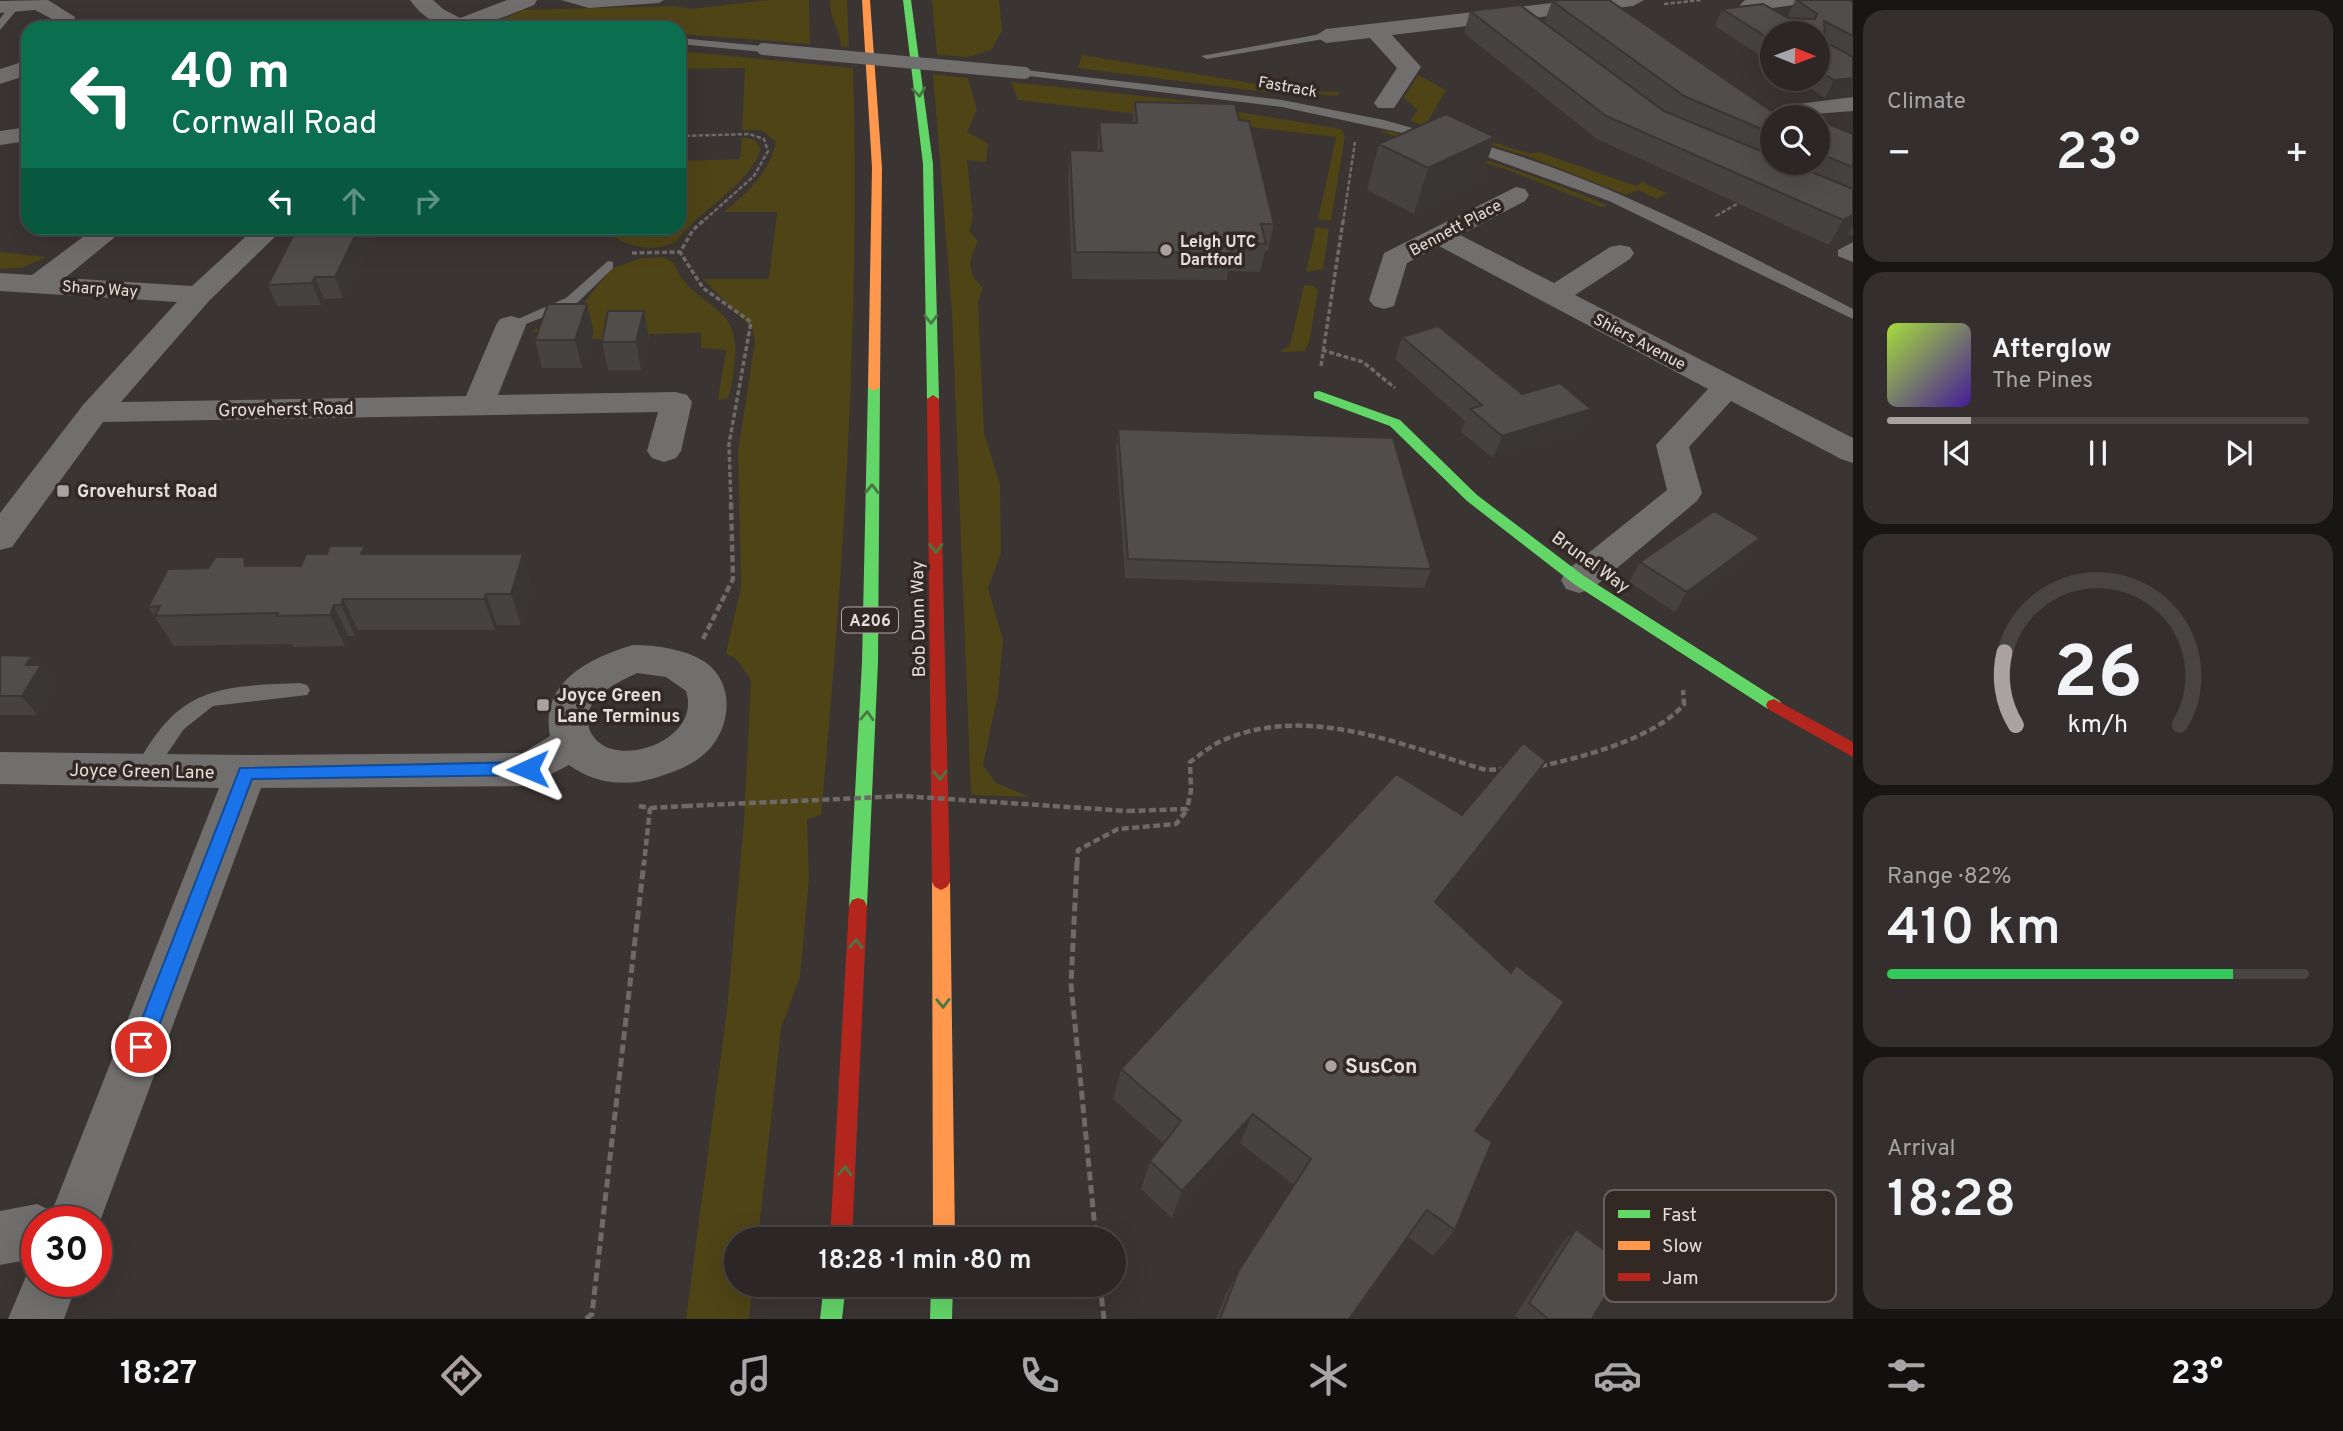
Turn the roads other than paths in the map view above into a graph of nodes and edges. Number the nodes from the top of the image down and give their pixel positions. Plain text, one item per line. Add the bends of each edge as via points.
1 (421, 0) edge
2 (526, 0) edge
3 (566, 0) edge
4 (659, 0) edge
5 (866, 0) edge
6 (907, 0) edge
7 (1633, 0) edge
8 (1786, 0) edge
9 (7, 6) edge
10 (1513, 14) junction
11 (63, 21) edge
12 (447, 21) edge
13 (472, 21) edge
14 (1777, 21) edge
15 (0, 27) edge
16 (1375, 30) junction
17 (1326, 36) joint
18 (1544, 38) edge
19 (686, 42) edge
20 (1207, 56) dead end
21 (21, 70) edge
22 (0, 77) edge
23 (1853, 104) edge
24 (1830, 107) edge
25 (1374, 114) junction
26 (21, 135) edge
27 (0, 138) edge
28 (1516, 195) dead end
29 (103, 235) edge
30 (263, 235) edge
31 (1439, 235) junction
32 (1853, 246) edge
33 (1620, 253) dead end
34 (1853, 258) edge
35 (608, 265) dead end
36 (0, 282) edge
37 (40, 283) junction
38 (199, 295) junction
39 (1554, 296) junction
40 (1384, 300) dead end
41 (1853, 315) edge
42 (511, 325) joint
43 (1727, 387) junction
44 (1319, 395) road end
45 (478, 405) junction
46 (94, 412) junction
47 (664, 451) dead end
48 (1853, 452) edge
49 (0, 538) edge
50 (1579, 580) junction
51 (300, 690) dead end
52 (1853, 750) edge
53 (584, 753) junction
54 (0, 768) edge
55 (144, 771) junction
56 (246, 772) junction
57 (80, 1206) edge
58 (842, 1227) edge
59 (944, 1227) edge
60 (21, 1234) edge
61 (0, 1238) edge
62 (45, 1297) edge
63 (834, 1297) edge
64 (942, 1297) edge
65 (36, 1319) edge
66 (831, 1319) edge
67 (941, 1319) edge

1 - 12 street
2 - 13 street
3 - 4 lane via 589,5
58 -> 5 main road, A206 via 870,662 877,168
6 -> 59 main road, Bob Dunn Way via 928,164
7 - 10 street
8 - 14 street via 1751,5
9 - 11 street via 38,4 64,17
9 - 15 lane
10 - 16 street
10 - 18 street
16 - 17 street
16 - 25 street via 1409,67
17 - 20 lane
19 - 25 lane, Fastrack, bridge via 1201,90
21 - 22 street
23 - 24 street
25 - 41 lane, Fastrack via 1559,176 1677,227
26 - 27 street
28 - 31 street, Bennett Place
29 - 37 street
30 - 38 street
31 - 39 street, Shiers Avenue
31 - 40 street, Bennett Place via 1394,259
32 - 34 lane via 1843,253
33 - 39 street
35 - 42 lane via 571,301
36 - 37 street, Sharp Way
37 - 38 street, Sharp Way
38 - 46 street
39 - 43 street, Shiers Avenue
42 - 45 street
43 - 48 street, Shiers Avenue
43 - 50 street via 1672,445 1685,493
44 - 50 main road, Brunel Way via 1395,423 1472,498
45 - 46 street, Groveherst Road
45 - 47 street, Groveherst Road via 676,402
46 - 49 street
50 - 52 main road, Brunel Way via 1754,693
51 - 55 lane via 225,694 202,700 168,731
53 - 53 street via 566,725 568,706 586,680 606,667 633,659 657,659 688,670 702,683 708,698 707,717 699,734 682,750 653,764 628,768
53 - 56 street, Joyce Green Lane via 528,769
54 - 55 street, Joyce Green Lane
55 - 56 street, Joyce Green Lane
56 - 57 street
60 - 61 street
62 - 65 street
63 - 66 main road
64 - 67 main road

